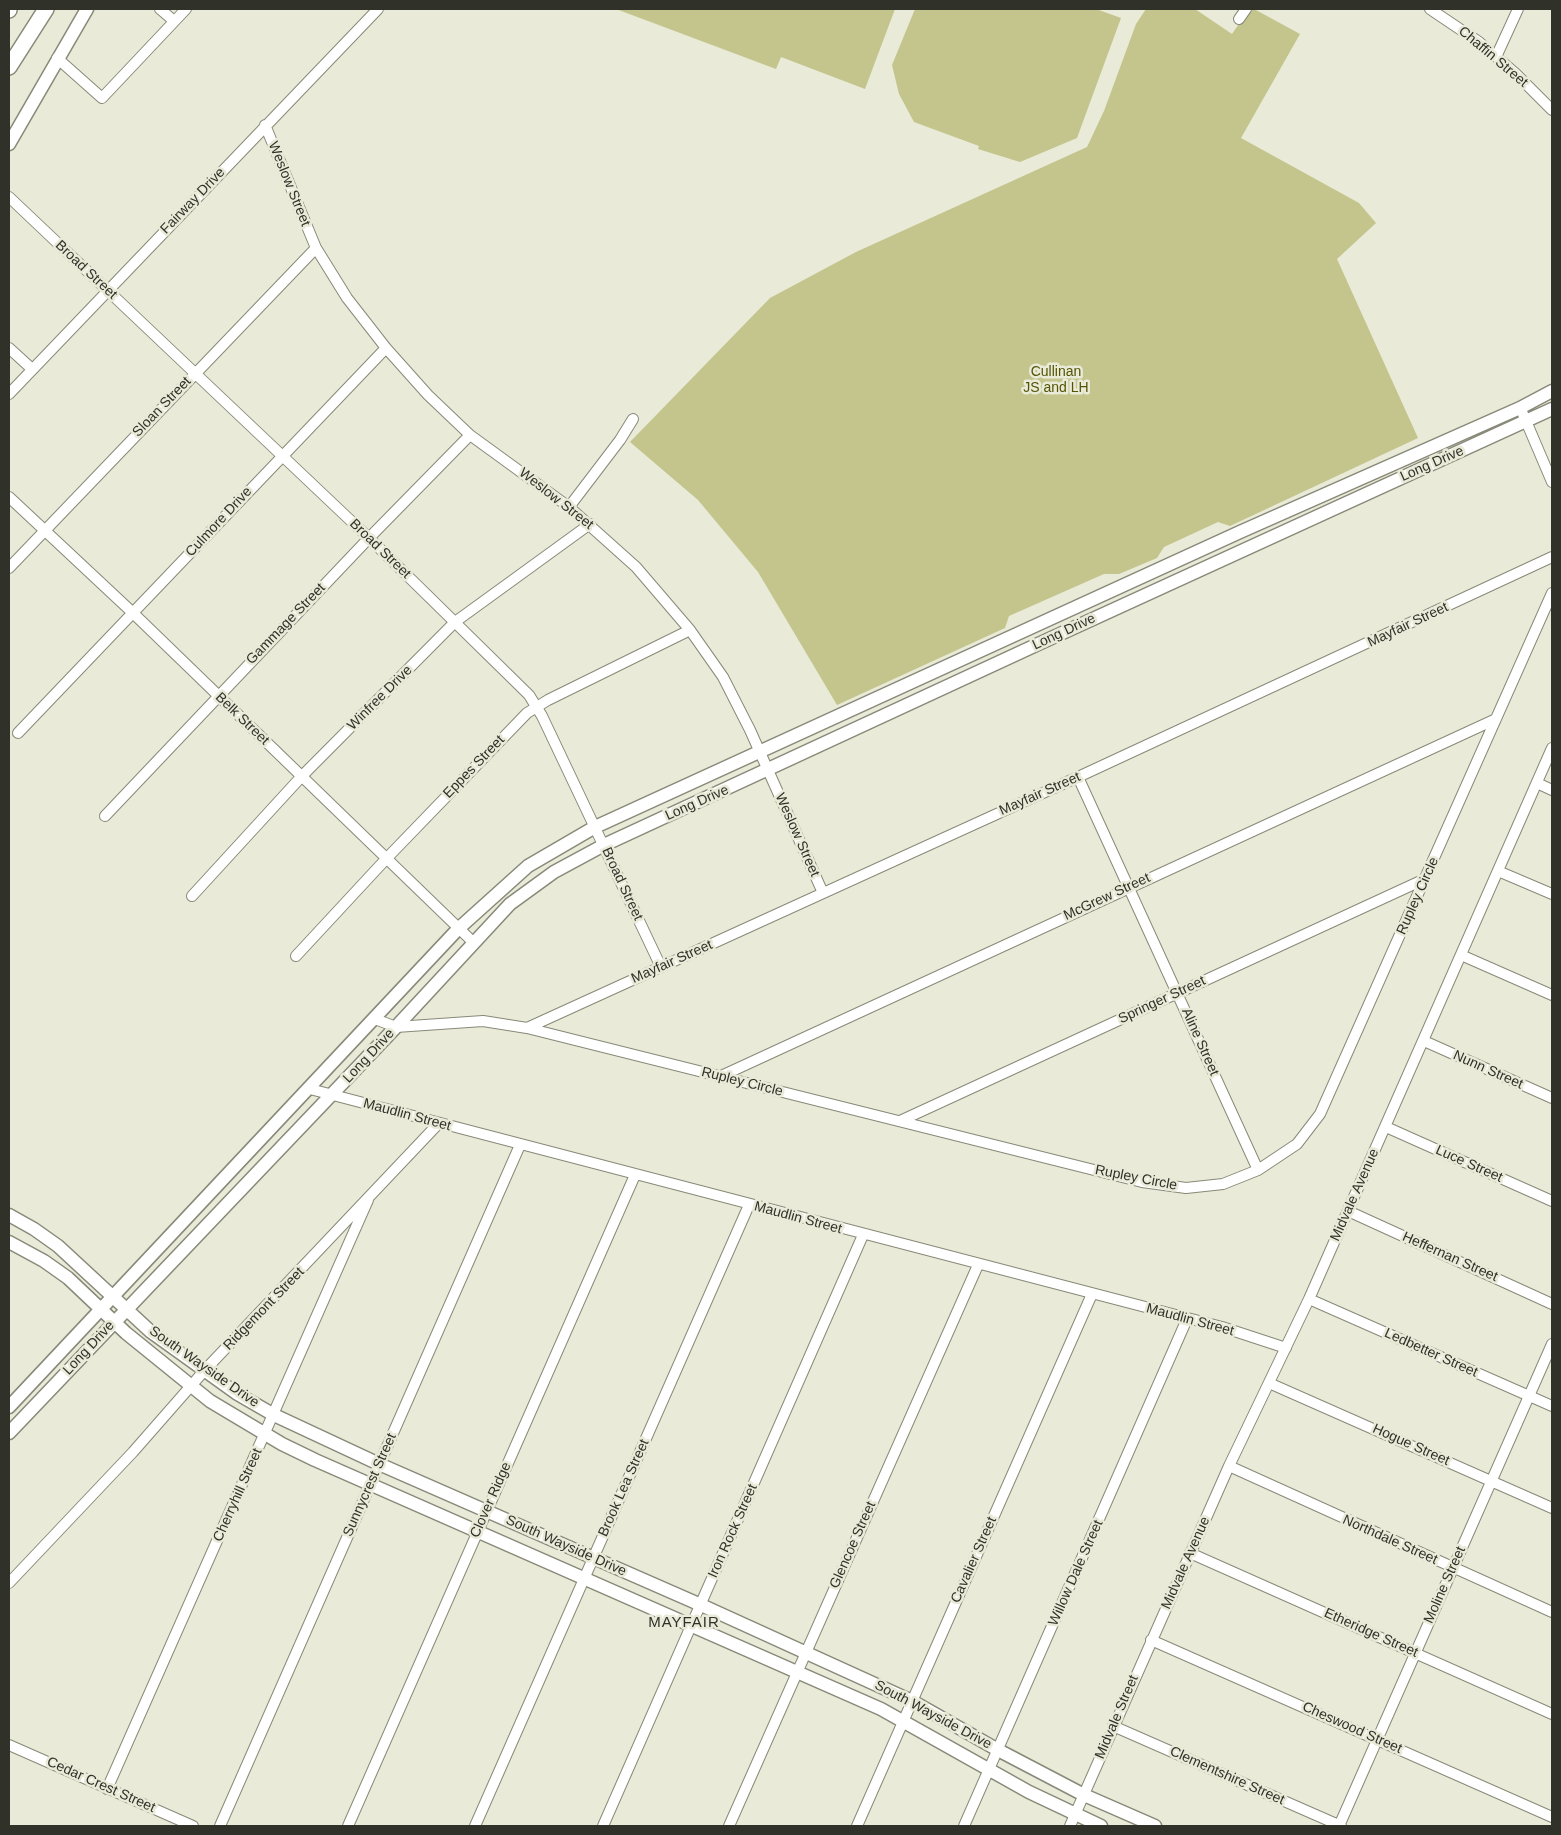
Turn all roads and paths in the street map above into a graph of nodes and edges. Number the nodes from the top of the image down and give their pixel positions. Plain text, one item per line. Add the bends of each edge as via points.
1 (46, 9) edge
2 (87, 9) edge
3 (160, 9) edge
4 (186, 9) edge
5 (378, 9) edge
6 (1246, 9) edge
7 (1430, 9) edge
8 (1518, 9) edge
9 (1239, 19) dead end
10 (174, 21) junction
11 (1496, 57) junction
12 (57, 58) junction
13 (9, 67) edge
14 (1552, 110) edge
15 (266, 125) junction
16 (9, 144) edge
17 (9, 197) edge
18 (316, 248) junction
19 (108, 290) junction
20 (9, 348) edge
21 (386, 348) junction
22 (32, 369) junction
23 (195, 373) junction
24 (1552, 391) edge
25 (9, 394) edge
26 (1520, 408) junction
27 (1552, 409) edge
28 (634, 419) dead end
29 (1526, 422) junction
30 (470, 435) junction
31 (1426, 450) junction
32 (282, 455) junction
33 (1428, 466) junction
34 (1552, 482) edge
35 (1332, 491) junction
36 (9, 497) edge
37 (569, 507) junction
38 (1339, 507) junction
39 (590, 524) junction
40 (44, 531) junction
41 (1240, 532) junction
42 (369, 538) junction
43 (1249, 548) junction
44 (1552, 556) edge
45 (9, 568) edge
46 (1140, 578) junction
47 (1552, 593) edge
48 (1146, 595) junction
49 (133, 613) junction
50 (455, 622) junction
51 (1045, 622) junction
52 (690, 630) junction
53 (1052, 638) junction
54 (940, 670) junction
55 (947, 686) junction
56 (218, 695) junction
57 (536, 706) junction
58 (844, 714) junction
59 (1496, 720) junction
60 (852, 730) junction
61 (18, 733) dead end
62 (1552, 748) edge
63 (760, 753) junction
64 (769, 770) junction
65 (302, 776) junction
66 (1078, 777) junction
67 (1537, 783) junction
68 (1552, 790) edge
69 (673, 792) junction
70 (679, 811) junction
71 (106, 816) dead end
72 (595, 827) junction
73 (604, 845) junction
74 (386, 859) junction
75 (1498, 871) junction
76 (1425, 879) junction
77 (1128, 887) junction
78 (822, 893) junction
79 (1552, 894) edge
80 (192, 896) dead end
81 (458, 929) junction
82 (474, 943) junction
83 (1461, 955) junction
84 (296, 956) dead end
85 (660, 967) junction
86 (1177, 993) junction
87 (1552, 995) edge
88 (375, 1018) junction
89 (396, 1027) junction
90 (527, 1028) junction
91 (1424, 1041) junction
92 (719, 1076) junction
93 (310, 1089) junction
94 (332, 1095) junction
95 (1552, 1098) edge
96 (900, 1121) junction
97 (439, 1123) junction
98 (1386, 1127) junction
99 (520, 1145) junction
100 (247, 1155) junction
101 (260, 1169) junction
102 (1258, 1170) junction
103 (635, 1175) junction
104 (368, 1200) junction
105 (1552, 1201) edge
106 (749, 1204) junction
107 (1348, 1211) junction
108 (9, 1215) edge
109 (179, 1226) junction
110 (863, 1235) junction
111 (192, 1240) junction
112 (9, 1242) edge
113 (978, 1265) junction
114 (1092, 1294) junction
115 (114, 1296) junction
116 (1309, 1299) junction
117 (1552, 1304) edge
118 (127, 1309) junction
119 (101, 1310) junction
120 (1187, 1318) junction
121 (115, 1321) junction
122 (1552, 1344) edge
123 (1286, 1348) junction
124 (204, 1371) junction
125 (34, 1381) junction
126 (1269, 1383) junction
127 (192, 1386) junction
128 (47, 1393) junction
129 (1529, 1396) junction
130 (1552, 1406) edge
131 (9, 1407) edge
132 (274, 1415) junction
133 (265, 1433) junction
134 (9, 1434) edge
135 (379, 1464) junction
136 (1229, 1466) junction
137 (1492, 1481) junction
138 (370, 1484) junction
139 (1552, 1508) edge
140 (486, 1511) junction
141 (477, 1532) junction
142 (1190, 1553) junction
143 (594, 1558) junction
144 (1453, 1568) junction
145 (585, 1579) junction
146 (9, 1583) edge
147 (701, 1604) junction
148 (1552, 1612) edge
149 (692, 1626) junction
150 (1151, 1640) junction
151 (806, 1652) junction
152 (1416, 1652) junction
153 (797, 1672) junction
154 (912, 1701) junction
155 (1552, 1714) edge
156 (904, 1720) junction
157 (1113, 1726) junction
158 (1377, 1739) junction
159 (9, 1745) edge
160 (998, 1750) junction
161 (990, 1769) junction
162 (107, 1789) junction
163 (1084, 1795) junction
164 (1552, 1818) edge
165 (1073, 1821) edge
166 (193, 1826) edge
167 (220, 1826) edge
168 (348, 1826) edge
169 (476, 1826) edge
170 (603, 1826) edge
171 (729, 1826) edge
172 (857, 1826) edge
173 (964, 1826) edge
174 (1101, 1826) edge
175 (1155, 1826) edge
176 (1339, 1826) edge

1 - 13 highway
2 - 12 main road
3 - 10 street
4 - 10 street
5 - 15 street, Fairway Drive
6 - 9 street
7 - 11 street, Chaffin Street
8 - 11 street
10 - 12 street via 102,98
11 - 14 street, Chaffin Street
12 - 16 main road
15 - 18 street, Weslow Street
15 - 19 street, Fairway Drive
17 - 19 street, Broad Street
18 - 21 street, Weslow Street
18 - 23 street, Sloan Street
19 - 22 street, Fairway Drive
19 - 23 street, Broad Street
20 - 22 street
21 - 30 street, Weslow Street
21 - 32 street, Culmore Drive
22 - 25 street, Fairway Drive
23 - 32 street, Broad Street
23 - 40 street, Sloan Street
24 - 26 main road, Long Drive
26 - 29 street
26 - 31 main road, Long Drive
27 - 29 main road, Long Drive
28 - 37 street
29 - 33 main road, Long Drive
29 - 34 street
30 - 37 street, Weslow Street
30 - 42 street, Gammage Street
31 - 33 main road
31 - 35 main road, Long Drive
32 - 42 street, Broad Street
32 - 49 street, Culmore Drive
33 - 38 main road, Long Drive
35 - 38 main road
35 - 41 main road, Long Drive
36 - 40 street, Belk Street
37 - 39 street, Weslow Street
38 - 43 main road, Long Drive
39 - 50 street, Winfree Drive
39 - 52 street, Weslow Street via 636,567
40 - 45 street, Sloan Street
40 - 49 street, Belk Street
41 - 43 main road
41 - 46 main road, Long Drive
42 - 50 street, Broad Street
42 - 56 street, Gammage Street
43 - 48 main road, Long Drive
44 - 66 street, Mayfair Street
46 - 48 main road
46 - 51 main road, Long Drive
47 - 59 street, Rupley Circle
48 - 53 main road, Long Drive
49 - 56 street, Belk Street
49 - 61 street, Culmore Drive
50 - 57 street, Broad Street via 529,695
50 - 65 street, Winfree Drive
51 - 53 main road
51 - 54 main road, Long Drive
52 - 57 street, Eppes Street
52 - 63 street, Weslow Street via 723,677
53 - 55 main road, Long Drive
54 - 55 main road
54 - 58 main road, Long Drive
55 - 60 main road, Long Drive
56 - 65 street, Belk Street
56 - 71 street, Gammage Street
57 - 72 street, Broad Street
57 - 74 street, Eppes Street
58 - 60 main road
58 - 63 main road, Long Drive
59 - 76 street, Rupley Circle
59 - 77 street, McGrew Street
60 - 64 main road, Long Drive
62 - 67 street, Midvale Avenue
63 - 64 street, Weslow Street
63 - 69 main road, Long Drive
64 - 70 main road, Long Drive
64 - 78 street, Weslow Street
65 - 74 street, Belk Street
65 - 80 street, Winfree Drive
66 - 77 street, Aline Street
66 - 78 street, Mayfair Street
67 - 68 street
67 - 75 street, Midvale Avenue
69 - 70 main road
69 - 72 main road, Long Drive
70 - 73 main road, Long Drive
72 - 73 street, Broad Street
72 - 81 main road, Long Drive via 528,866
73 - 82 main road, Long Drive via 554,872 510,904
73 - 85 street, Broad Street
74 - 81 street, Belk Street
74 - 84 street, Eppes Street
75 - 79 street
75 - 83 street, Midvale Avenue
76 - 86 street, Springer Street
76 - 102 street, Rupley Circle via 1320,1114 1297,1144
77 - 86 street, Aline Street
77 - 92 street, McGrew Street
78 - 85 street, Mayfair Street
81 - 82 street, Belk Street
81 - 88 main road, Long Drive
82 - 89 main road, Long Drive
83 - 87 street
83 - 91 street, Midvale Avenue
85 - 90 street, Mayfair Street
86 - 96 street, Springer Street
86 - 102 street, Aline Street
88 - 89 street, Rupley Circle
88 - 93 main road, Long Drive
89 - 90 street, Rupley Circle via 483,1021
89 - 94 main road, Long Drive
90 - 92 street, Rupley Circle
91 - 95 street, Nunn Street
91 - 98 street, Midvale Avenue
92 - 96 street, Rupley Circle
93 - 94 street, Maudlin Street
93 - 100 main road, Long Drive
94 - 97 street, Maudlin Street
94 - 101 main road, Long Drive
96 - 102 street, Rupley Circle via 1142,1182 1186,1188 1223,1184
97 - 99 street, Maudlin Street
97 - 104 street, Ridgemont Street
98 - 105 street, Luce Street
98 - 107 street, Midvale Avenue
99 - 103 street, Maudlin Street
99 - 135 street, Sunnycrest Street
100 - 101 main road
100 - 109 main road, Long Drive
101 - 111 main road, Long Drive
103 - 106 street, Maudlin Street
103 - 140 street, Clover Ridge
104 - 124 street, Ridgemont Street
104 - 132 street, Cherryhill Street
106 - 110 street, Maudlin Street
106 - 143 street, Brook Lea Street
107 - 116 street, Midvale Avenue
107 - 117 street, Heffernan Street
108 - 115 main road, South Wayside Drive via 58,1246
109 - 111 main road
109 - 115 main road, Long Drive
110 - 113 street, Maudlin Street
110 - 147 street, Iron Rock Street
111 - 118 main road, Long Drive
112 - 119 main road, South Wayside Drive via 68,1278
113 - 114 street, Maudlin Street
113 - 151 street, Glencoe Street
114 - 120 street, Maudlin Street
114 - 154 street, Cavalier Street
115 - 118 main road, South Wayside Drive
115 - 119 main road, Long Drive
116 - 123 street, Midvale Avenue
116 - 129 street, Ledbetter Street
118 - 121 main road, Long Drive
118 - 124 main road, South Wayside Drive via 151,1332
119 - 121 main road, South Wayside Drive
119 - 125 main road, Long Drive
120 - 123 street, Maudlin Street
120 - 160 street, Willow Dale Street
121 - 127 main road, South Wayside Drive
121 - 128 main road, Long Drive
122 - 129 street, Moline Street
123 - 126 street, Midvale Avenue
124 - 127 street, Ridgemont Street
124 - 132 main road, South Wayside Drive
125 - 128 main road
125 - 131 main road, Long Drive
126 - 136 street, Midvale Avenue
126 - 137 street, Hogue Street
127 - 133 main road, South Wayside Drive via 230,1414
127 - 146 street, Ridgemont Street
128 - 134 main road, Long Drive
129 - 130 street, Ledbetter Street
129 - 137 street, Moline Street
132 - 133 street, Cherryhill Street
132 - 135 main road, South Wayside Drive
133 - 138 main road, South Wayside Drive
133 - 162 street, Cherryhill Street
135 - 138 street, Sunnycrest Street
135 - 140 main road, South Wayside Drive
136 - 142 street, Midvale Avenue
136 - 144 street, Northdale Street
137 - 139 street, Hogue Street
137 - 144 street, Moline Street
138 - 141 main road, South Wayside Drive
138 - 167 street, Sunnycrest Street
140 - 141 street, Clover Ridge
140 - 143 main road, South Wayside Drive
141 - 145 main road, South Wayside Drive
141 - 168 street, Clover Ridge
142 - 150 street, Midvale Avenue
142 - 152 street, Etheridge Street
143 - 145 street, Brook Lea Street
143 - 147 main road, South Wayside Drive
144 - 148 street, Northdale Street
144 - 152 street, Moline Street
145 - 149 main road, South Wayside Drive
145 - 169 street, Brook Lea Street
147 - 149 street, Iron Rock Street
147 - 151 main road, South Wayside Drive
149 - 153 main road, South Wayside Drive
149 - 170 street, Iron Rock Street
150 - 157 street, Midvale Street
150 - 158 street, Cheswood Street
151 - 153 street, Glencoe Street
151 - 154 main road, South Wayside Drive
152 - 155 street, Etheridge Street
152 - 158 street, Moline Street
153 - 156 main road, South Wayside Drive
153 - 171 street, Glencoe Street
154 - 156 street, Cavalier Street
154 - 160 main road, South Wayside Drive
156 - 161 main road, South Wayside Drive
156 - 172 street, Cavalier Street
157 - 163 street, Midvale Street
157 - 176 street, Clementshire Street
158 - 164 street, Cheswood Street
158 - 176 street, Moline Street
159 - 162 street, Cedar Crest Street
160 - 161 street, Willow Dale Street
160 - 163 main road, South Wayside Drive
161 - 165 main road, South Wayside Drive
161 - 173 street, Willow Dale Street
162 - 166 street, Cedar Crest Street
163 - 165 street
163 - 175 main road, South Wayside Drive
165 - 174 main road, South Wayside Drive

